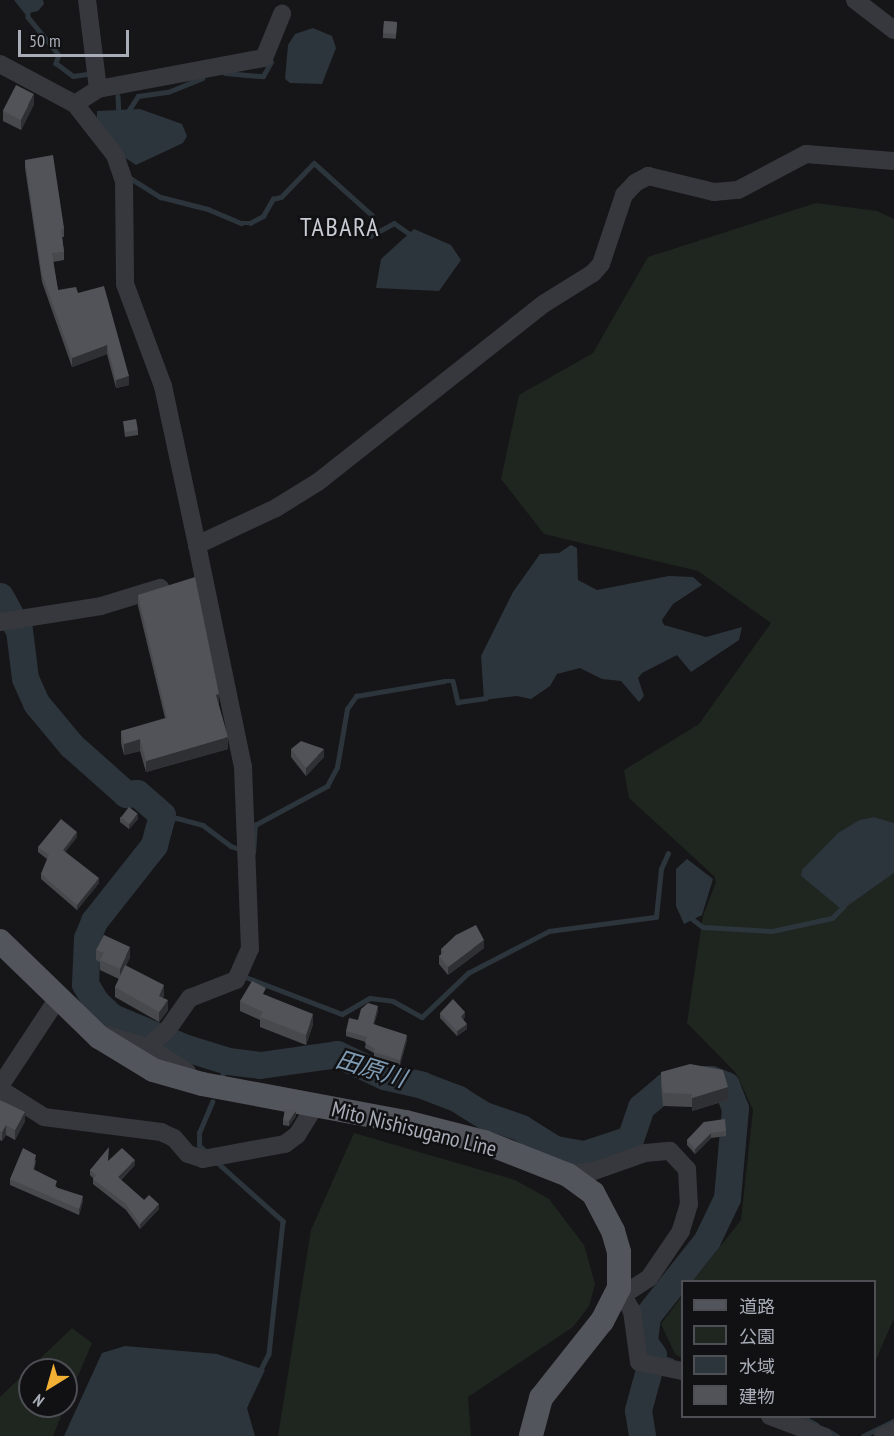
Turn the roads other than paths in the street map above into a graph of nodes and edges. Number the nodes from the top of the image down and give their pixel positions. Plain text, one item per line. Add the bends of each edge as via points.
1 (87, 0) edge
2 (855, 0) edge
3 (282, 14) dead end
4 (894, 30) edge
5 (0, 64) edge
6 (98, 89) junction
7 (75, 104) junction
8 (894, 161) edge
9 (197, 545) junction
10 (204, 574) junction
11 (9, 621) edge
12 (0, 941) edge
13 (58, 998) junction
14 (99, 1037) junction
15 (151, 1045) junction
16 (191, 1081) junction
17 (0, 1087) edge
18 (316, 1105) junction
19 (568, 1175) junction
20 (619, 1288) junction
21 (681, 1371) edge
22 (775, 1418) edge
23 (894, 1431) edge
24 (531, 1436) edge
25 (823, 1436) edge
26 (883, 1436) edge

1 - 6 street
2 - 4 street
3 - 6 street via 264,58
5 - 7 street
6 - 7 street
7 - 9 street via 115,155 124,181 125,284 163,386
8 - 9 street via 806,154 738,190 714,192 648,176 624,195 601,264 593,273 545,303 318,482 276,508
9 - 10 street
10 - 11 street via 101,606
10 - 15 street via 247,801 250,949 236,980 190,998
12 - 13 main road, Mito Nishisugano Line
13 - 14 main road, Mito Nishisugano Line
13 - 17 street
14 - 15 street via 109,1034
14 - 16 main road, Mito Nishisugano Line via 153,1070
15 - 16 street via 187,1072
16 - 18 main road, Mito Nishisugano Line
17 - 18 street via 44,1117 161,1132 174,1138 188,1154 203,1159 285,1144 297,1135
18 - 19 main road, Mito Nishisugano Line via 484,1142
19 - 20 main road, Mito Nishisugano Line via 593,1193 613,1231 619,1252
19 - 20 street via 594,1171 645,1153 670,1151 687,1169 691,1179 684,1222 662,1264 632,1289
20 - 21 street via 632,1311 639,1362
20 - 24 main road, Mito Nishisugano Line via 602,1321 541,1398
22 - 25 street
23 - 26 street

